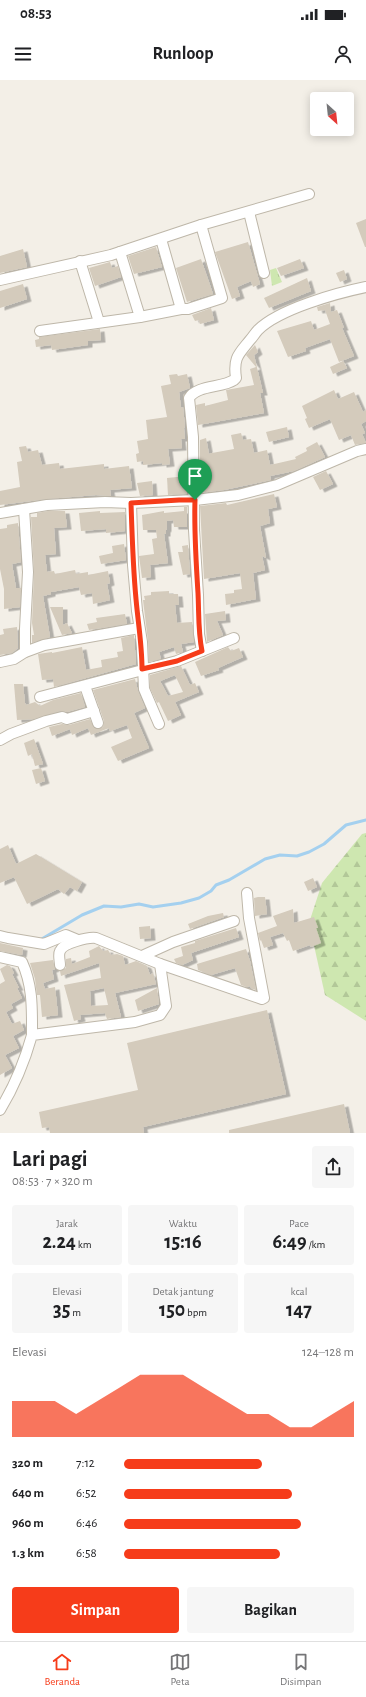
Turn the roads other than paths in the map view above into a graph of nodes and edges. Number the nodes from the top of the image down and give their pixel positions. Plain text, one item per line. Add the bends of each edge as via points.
1 (309, 194) dead end
2 (249, 212) junction
3 (201, 225) junction
4 (161, 239) junction
5 (120, 252) junction
6 (80, 261) junction
7 (264, 273) dead end
8 (0, 280) edge
9 (366, 287) edge
10 (182, 309) junction
11 (140, 317) junction
12 (99, 322) junction
13 (40, 331) dead end
14 (366, 449) edge
15 (195, 500) junction
16 (131, 503) junction
17 (24, 509) junction
18 (0, 513) edge
19 (139, 628) junction
20 (234, 638) dead end
21 (202, 651) junction
22 (26, 652) junction
23 (0, 662) edge
24 (142, 669) junction
25 (85, 686) junction
26 (40, 697) dead end
27 (94, 711) junction
28 (98, 723) dead end
29 (159, 724) dead end
30 (0, 739) edge
31 (247, 893) dead end
32 (234, 921) dead end
33 (0, 936) edge
34 (78, 940) junction
35 (0, 956) edge
36 (142, 956) junction
37 (160, 964) junction
38 (60, 965) dead end
39 (32, 1035) junction
40 (0, 1110) edge

1 - 2 street
2 - 3 street
2 - 7 street
3 - 4 street
3 - 10 street via 222,298
4 - 5 street
4 - 10 street
5 - 6 street
5 - 11 street
6 - 8 street
6 - 12 street
9 - 15 street via 344,291 289,310 268,322 238,352 234,380 190,395 188,402 193,437
10 - 11 street
11 - 12 street
12 - 13 street
14 - 15 street via 262,490 238,496
15 - 16 street
15 - 21 street via 194,530
16 - 17 street via 47,505
16 - 19 street
17 - 18 street
17 - 22 street via 28,572 24,629
19 - 22 street via 44,645
19 - 24 street
20 - 21 street
21 - 24 street via 177,661
22 - 23 street via 14,659
24 - 25 street
24 - 29 street via 144,689
25 - 26 street
25 - 27 street
27 - 28 street
27 - 30 street via 67,719 62,717 46,721
31 - 37 street via 263,999
32 - 36 street via 172,942
33 - 34 street via 44,944 66,935
34 - 36 street via 96,938
34 - 38 street via 60,951
35 - 39 street via 22,962 28,975 32,1001
36 - 37 street
37 - 39 street via 166,1006 160,1015 135,1022
39 - 40 street

